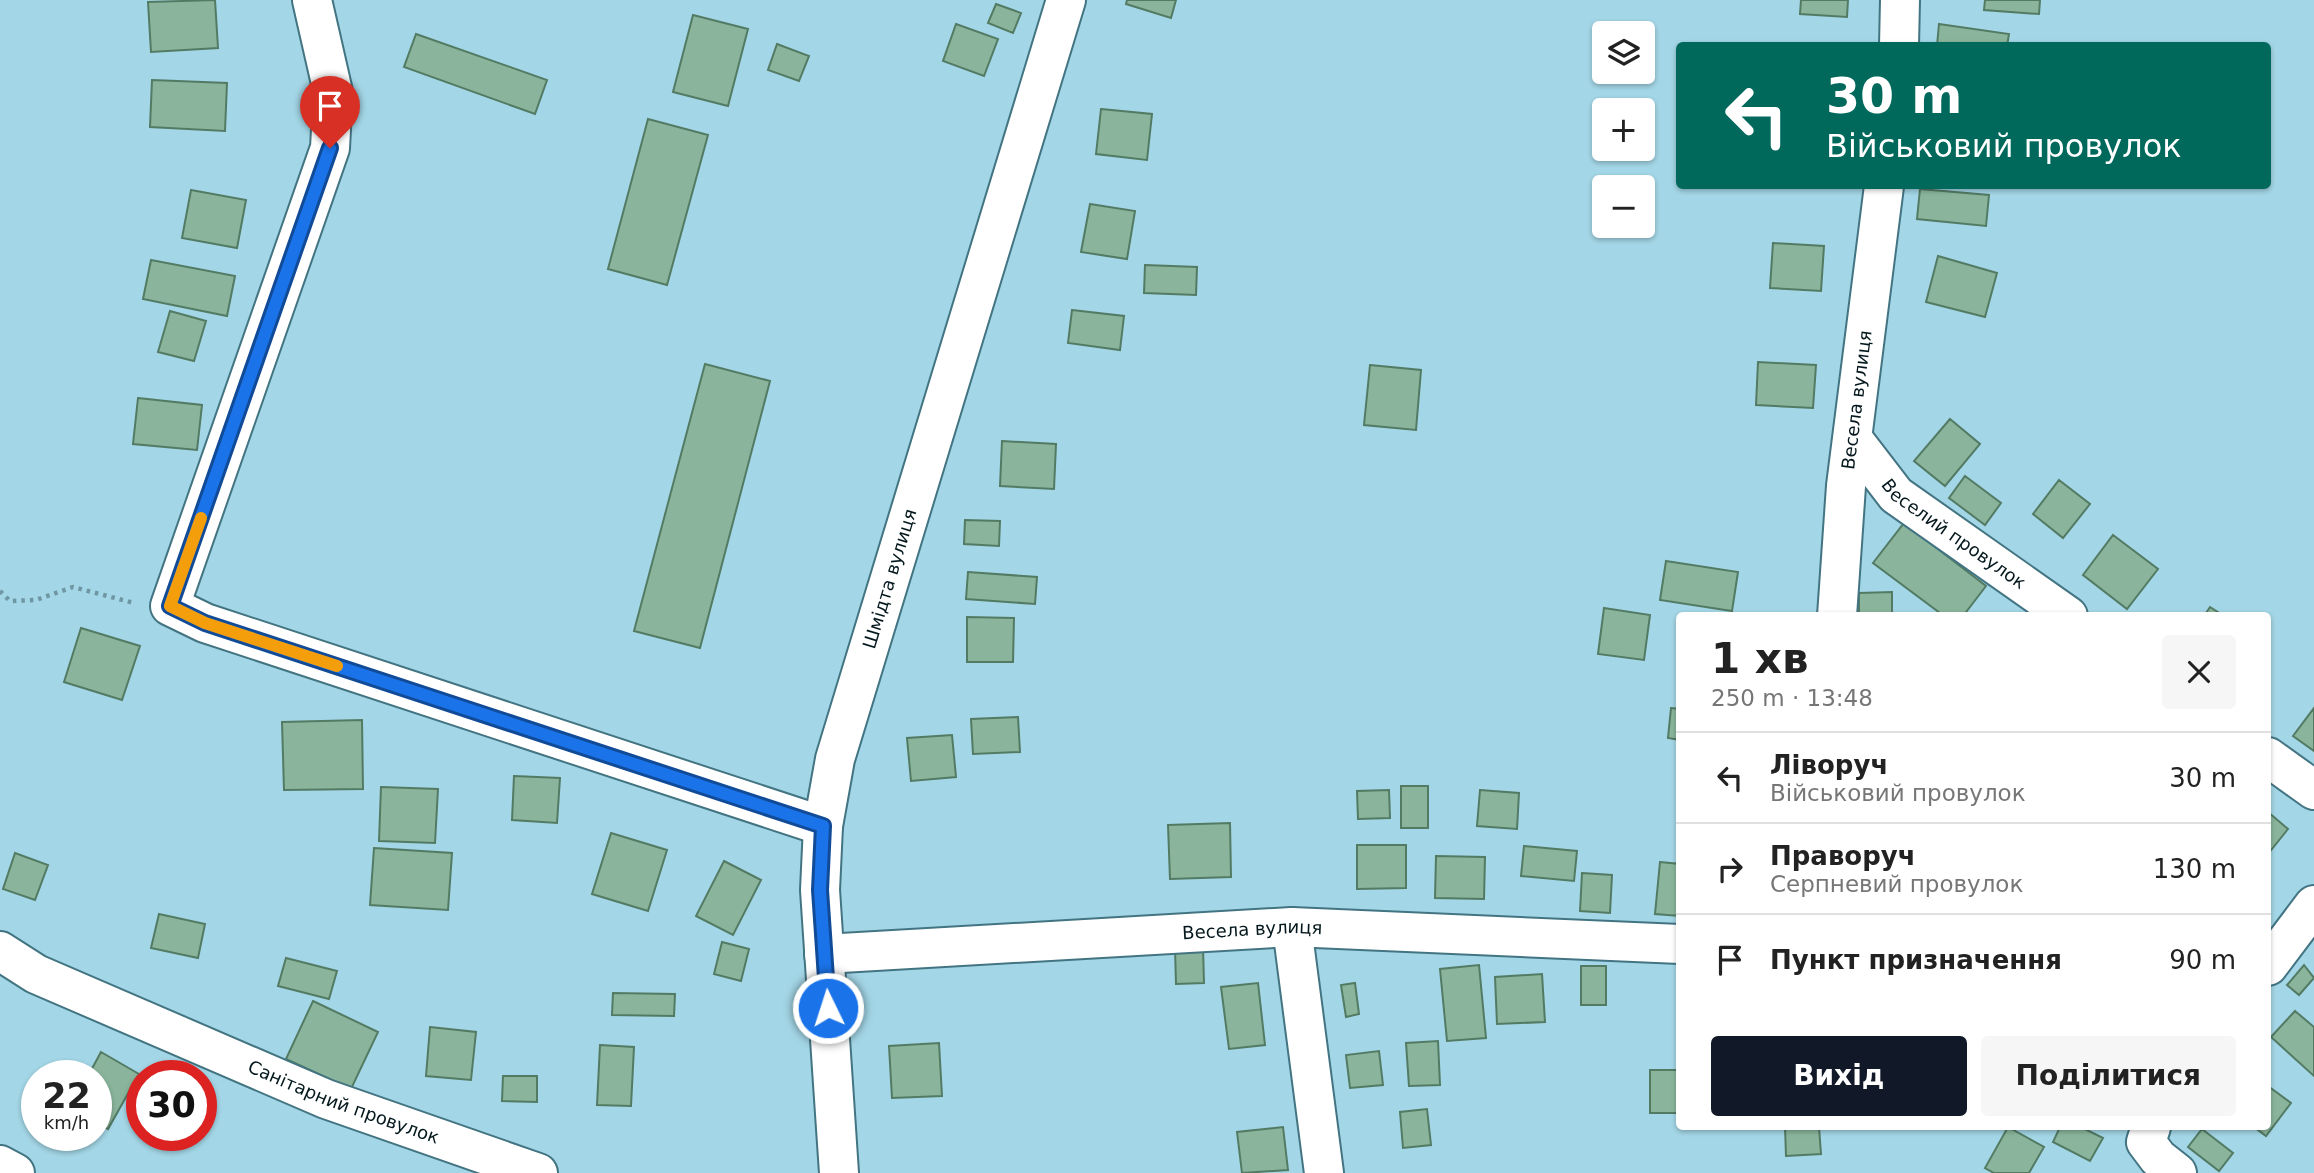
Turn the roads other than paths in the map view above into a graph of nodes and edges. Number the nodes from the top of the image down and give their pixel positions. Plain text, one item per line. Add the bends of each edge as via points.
1 (312, 0) edge
2 (1066, 0) edge
3 (1900, 0) edge
4 (1899, 42) edge
5 (1884, 189) edge
6 (1853, 439) junction
7 (1837, 612) edge
8 (2062, 612) edge
9 (2271, 759) edge
10 (2314, 790) edge
11 (823, 826) junction
12 (2314, 905) edge
13 (1292, 927) junction
14 (1676, 944) edge
15 (0, 951) edge
16 (824, 954) junction
17 (2271, 962) edge
18 (2150, 1130) edge
19 (0, 1165) edge
20 (15, 1173) edge
21 (538, 1173) edge
22 (839, 1173) edge
23 (1324, 1173) edge
24 (2177, 1173) edge

1 - 11 street via 332,92 330,148 170,606 205,623
2 - 11 street, Шмідта вулиця via 850,706
3 - 4 street
5 - 6 street, Весела вулиця
6 - 7 street, Весела вулиця
6 - 8 street, Веселий провулок via 1896,495
9 - 10 street
11 - 16 street, Шмідта вулиця
12 - 17 street
13 - 14 street, Весела вулиця
13 - 16 street, Весела вулиця
13 - 23 street
15 - 21 street, Санітарний провулок via 36,974 326,1099
16 - 22 street, Шмідта вулиця
18 - 24 street via 2147,1142
19 - 20 street

